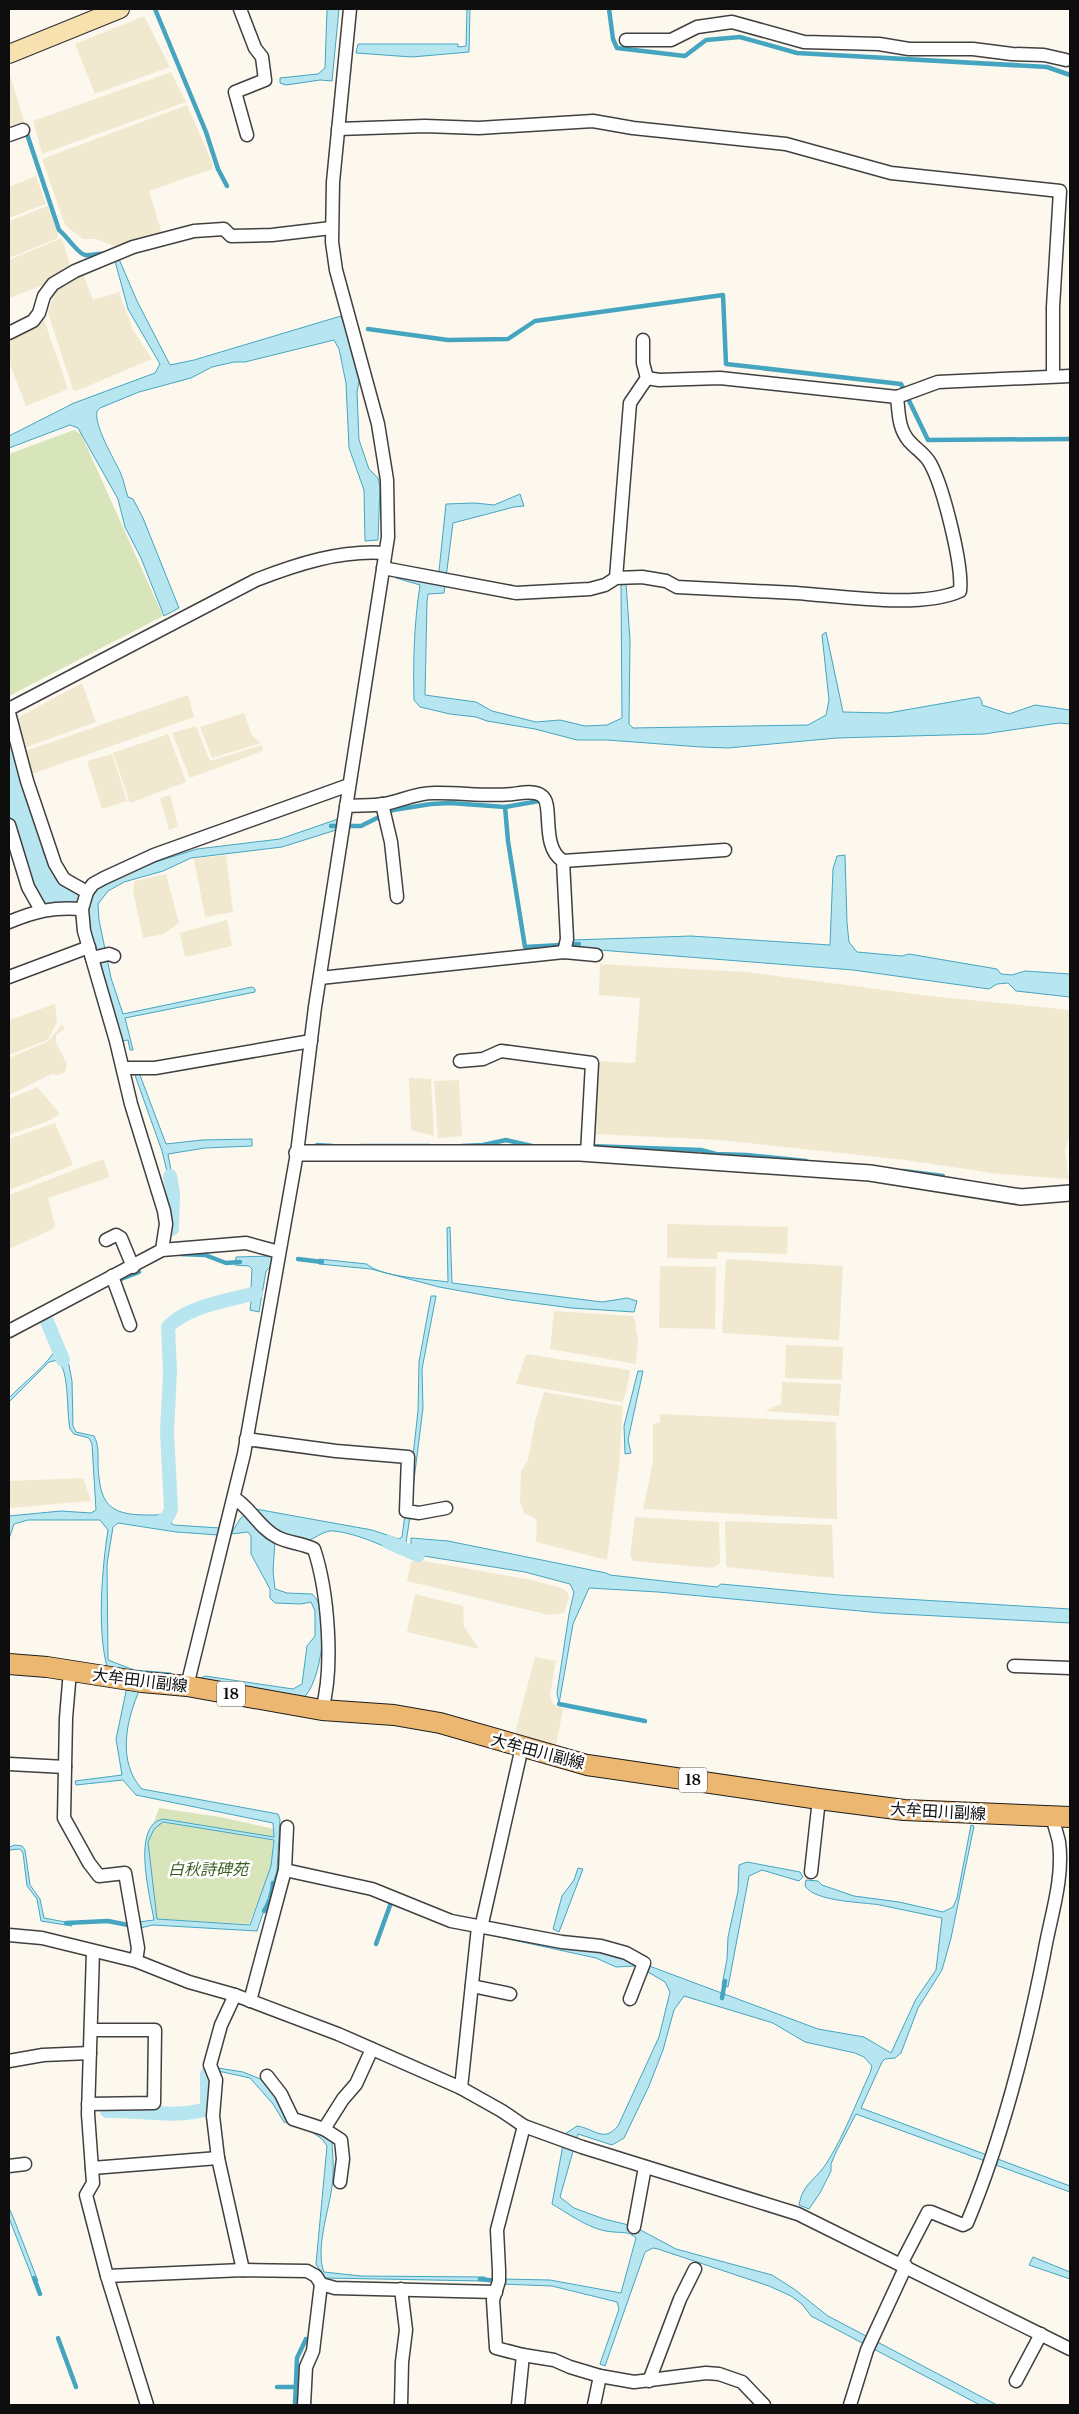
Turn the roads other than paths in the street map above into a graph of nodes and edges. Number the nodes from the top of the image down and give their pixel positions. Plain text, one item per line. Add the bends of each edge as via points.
1 (120, 9) edge
2 (240, 9) edge
3 (350, 9) edge
4 (626, 40) dead end
5 (9, 54) edge
6 (1066, 60) dead end
7 (338, 129) junction
8 (23, 130) dead end
9 (9, 135) edge
10 (246, 135) dead end
11 (331, 228) junction
12 (9, 333) edge
13 (643, 340) dead end
14 (1053, 375) junction
15 (1070, 376) edge
16 (647, 378) junction
17 (897, 397) junction
18 (385, 553) junction
19 (383, 568) junction
20 (616, 578) junction
21 (9, 709) edge
22 (9, 713) edge
23 (349, 784) junction
24 (384, 810) junction
25 (346, 812) junction
26 (9, 825) edge
27 (725, 850) dead end
28 (563, 861) junction
29 (87, 892) junction
30 (397, 897) dead end
31 (82, 909) junction
32 (41, 910) junction
33 (9, 922) edge
34 (564, 952) junction
35 (92, 954) junction
36 (111, 955) dead end
37 (596, 955) dead end
38 (9, 977) edge
39 (320, 978) junction
40 (311, 1041) junction
41 (460, 1061) dead end
42 (123, 1068) junction
43 (297, 1153) junction
44 (587, 1154) junction
45 (1070, 1193) edge
46 (106, 1240) dead end
47 (162, 1250) junction
48 (278, 1259) junction
49 (134, 1267) junction
50 (115, 1284) junction
51 (130, 1325) dead end
52 (9, 1331) edge
53 (246, 1439) junction
54 (234, 1498) junction
55 (446, 1508) dead end
56 (9, 1664) edge
57 (1014, 1666) dead end
58 (1070, 1668) edge
59 (70, 1671) junction
60 (187, 1686) junction
61 (322, 1710) junction
62 (522, 1747) junction
63 (9, 1764) edge
64 (64, 1767) junction
65 (819, 1799) junction
66 (1061, 1817) edge
67 (287, 1827) dead end
68 (811, 1872) dead end
69 (284, 1876) junction
70 (479, 1931) junction
71 (9, 1935) edge
72 (93, 1951) junction
73 (136, 1961) junction
74 (472, 1986) junction
75 (510, 1994) dead end
76 (235, 1995) junction
77 (630, 1999) dead end
78 (250, 2001) junction
79 (91, 2030) junction
80 (372, 2049) junction
81 (90, 2053) junction
82 (9, 2061) edge
83 (268, 2076) dead end
84 (461, 2088) junction
85 (88, 2109) junction
86 (524, 2126) junction
87 (324, 2129) junction
88 (218, 2158) junction
89 (25, 2164) dead end
90 (9, 2166) edge
91 (645, 2166) junction
92 (92, 2168) junction
93 (340, 2182) dead end
94 (634, 2228) dead end
95 (903, 2265) junction
96 (695, 2269) dead end
97 (243, 2270) junction
98 (107, 2276) junction
99 (321, 2284) junction
100 (497, 2287) junction
101 (401, 2289) junction
102 (1041, 2334) junction
103 (1070, 2349) edge
104 (523, 2355) junction
105 (600, 2376) junction
106 (649, 2381) junction
107 (1016, 2381) dead end
108 (147, 2405) edge
109 (304, 2405) edge
110 (401, 2405) edge
111 (518, 2405) edge
112 (594, 2405) edge
113 (764, 2405) edge
114 (850, 2405) edge

1 - 5 main road
2 - 10 street via 255,48 262,57 265,80 235,92
3 - 7 street
4 - 6 street via 670,40 697,27 732,22 804,42 879,44 908,49 973,49
7 - 11 street
7 - 14 street via 479,128 593,121 786,144 891,172 1060,191 1053,307
8 - 9 street
11 - 12 street via 231,236 224,229 194,231 133,247 96,261 52,284 33,321
11 - 18 street via 336,270 372,398 383,451 388,502
13 - 16 street
14 - 15 street
14 - 17 street via 938,382
16 - 17 street via 720,378
16 - 20 street via 630,403
17 - 20 street via 902,432 924,454 934,471 957,550 962,579 960,591 923,600 854,598 677,587 666,581 642,577
18 - 19 street
18 - 21 street via 334,556 256,580
19 - 20 street via 516,593 590,589
19 - 23 street
22 - 29 street via 27,781 55,864 64,879
23 - 25 street
23 - 29 street via 154,855 93,884
24 - 25 street
24 - 28 street via 431,793 540,794 548,808 547,830 557,858
24 - 30 street via 392,842
25 - 39 street
26 - 32 street via 28,887
27 - 28 street
28 - 34 street via 567,939
29 - 31 street
31 - 32 street
31 - 35 street
32 - 33 street
34 - 37 street
34 - 39 street
35 - 36 street
35 - 38 street
35 - 42 street
39 - 40 street
40 - 42 street via 155,1068
40 - 43 street
41 - 44 street via 483,1060 501,1051 592,1063
42 - 47 street via 164,1211 166,1224
43 - 44 street
43 - 48 street
44 - 45 street via 870,1173 1021,1197
46 - 49 street via 116,1235 121,1238
47 - 48 street via 246,1243
47 - 49 street
48 - 53 street
49 - 50 street
50 - 51 street
50 - 52 street
53 - 54 street
53 - 55 street via 408,1457 406,1511 419,1514
54 - 60 street
54 - 61 street via 277,1537 314,1549 328,1644 326,1694
56 - 59 main road, 大牟田川副線 / 18
57 - 58 street
59 - 60 main road, 大牟田川副線 / 18
59 - 64 street
60 - 61 main road, 大牟田川副線 / 18
61 - 62 main road, 大牟田川副線 / 18 via 394,1715 440,1723
62 - 65 main road, 大牟田川副線 / 18 via 587,1764
62 - 70 street
63 - 64 street
64 - 73 street via 64,1818 89,1863 99,1876 125,1872 138,1948
65 - 66 main road, 大牟田川副線 / 18 via 904,1810
65 - 68 street
66 - 95 street via 1053,1914 1032,2015 1014,2083 967,2223 957,2224 928,2212
67 - 69 street
69 - 70 street via 372,1888
69 - 78 street
70 - 74 street
70 - 77 street via 601,1946 626,1953 641,1969
71 - 72 street via 42,1938
72 - 73 street
72 - 79 street
73 - 76 street via 189,1982
74 - 75 street
74 - 84 street
76 - 78 street
76 - 88 street via 220,2025 210,2065 215,2076 213,2116
78 - 80 street
79 - 81 street
79 - 85 street via 155,2030 154,2103
80 - 84 street
80 - 87 street via 356,2084
81 - 82 street via 43,2055
81 - 85 street
83 - 87 street via 293,2119
84 - 86 street
85 - 92 street
86 - 91 street
86 - 100 street via 497,2230
87 - 93 street via 341,2140
88 - 92 street
88 - 97 street
89 - 90 street
91 - 94 street
91 - 95 street via 798,2214
92 - 98 street via 93,2183 86,2195
95 - 102 street
95 - 114 street via 867,2350
96 - 106 street
97 - 98 street
97 - 99 street via 307,2270
98 - 108 street
99 - 101 street via 335,2288
99 - 109 street via 313,2351 306,2367
100 - 101 street
100 - 104 street via 493,2300 496,2348
101 - 110 street via 406,2330
102 - 103 street
102 - 107 street
104 - 105 street via 554,2360
104 - 111 street
105 - 106 street via 634,2382
105 - 112 street
106 - 113 street via 719,2374 742,2382

